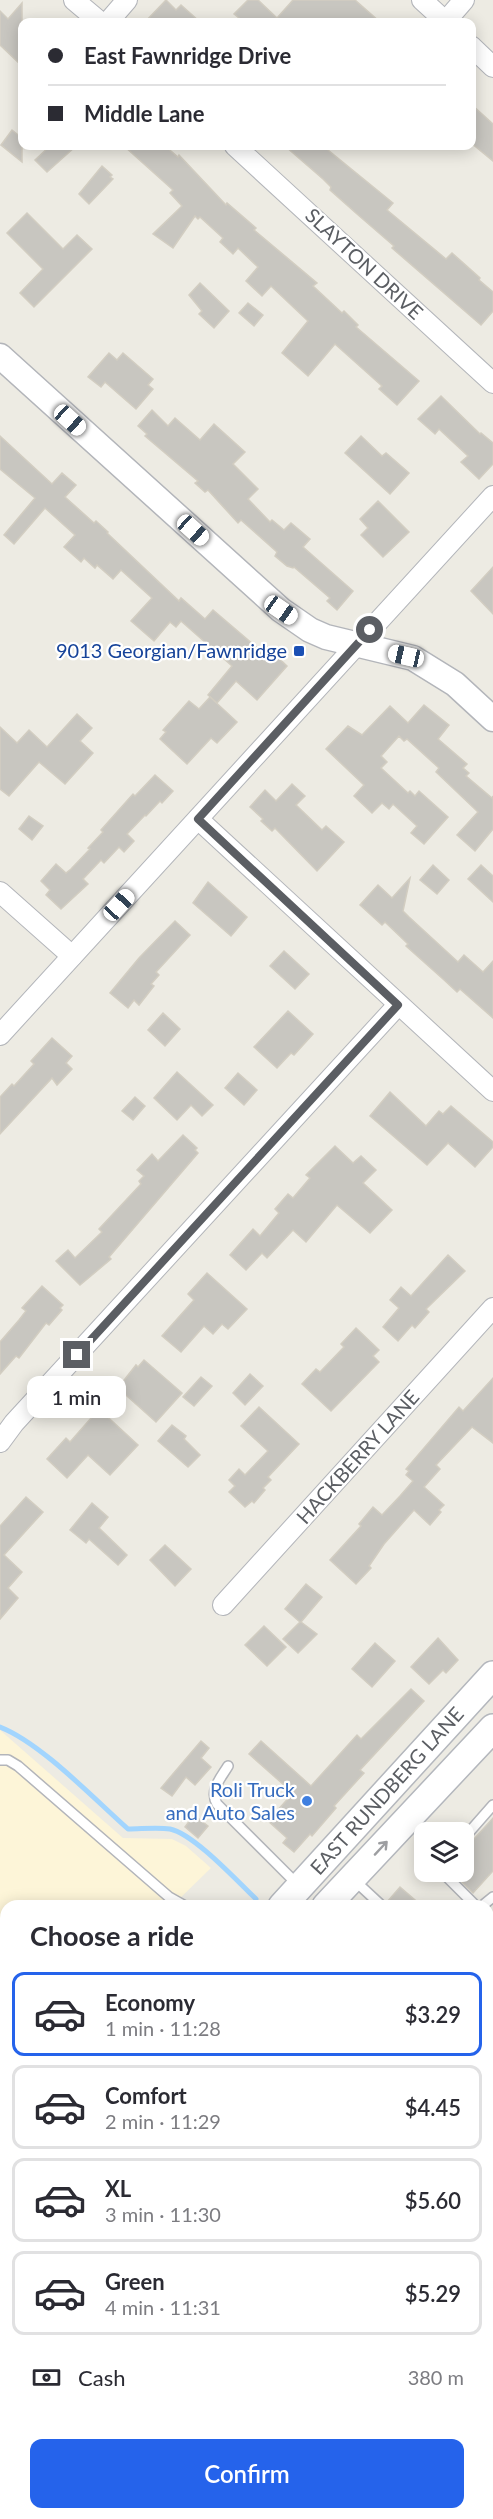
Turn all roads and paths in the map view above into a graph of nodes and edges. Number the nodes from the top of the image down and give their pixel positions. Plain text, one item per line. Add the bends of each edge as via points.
1 (74, 0) edge
2 (128, 0) edge
3 (422, 0) edge
4 (464, 0) edge
5 (95, 18) edge
6 (112, 18) edge
7 (441, 18) edge
8 (448, 18) edge
9 (476, 51) edge
10 (493, 67) edge
11 (239, 150) edge
12 (0, 356) edge
13 (493, 383) edge
14 (493, 496) edge
15 (356, 645) junction
16 (493, 719) edge
17 (198, 819) junction
18 (0, 891) edge
19 (72, 956) junction
20 (398, 1005) junction
21 (0, 1035) edge
22 (493, 1091) edge
23 (493, 1308) edge
24 (0, 1442) edge
25 (223, 1605) dead end
26 (490, 1685) edge
27 (493, 1728) edge
28 (0, 1760) edge
29 (228, 1766) dead end
30 (493, 1805) edge
31 (474, 1827) edge
32 (353, 1879) junction
33 (452, 1882) edge
34 (300, 1887) junction
35 (174, 1900) edge
36 (288, 1900) edge
37 (332, 1900) edge
38 (376, 1900) edge
39 (470, 1900) edge

1 - 5 street
2 - 6 street
3 - 7 street
4 - 8 street
9 - 10 street
11 - 13 street, SLAYTON DRIVE
12 - 15 street via 281,610 326,638
14 - 15 street
15 - 16 street via 420,662 455,684
15 - 17 street
17 - 19 street
17 - 20 street
18 - 19 street
19 - 21 street
20 - 22 street
20 - 24 street
23 - 25 street, HACKBERRY LANE
26 - 34 main road, EAST RUNDBERG LANE
32 -> 27 main road, EAST RUNDBERG LANE
28 - 35 lane via 18,1766
29 - 34 lane via 214,1788 213,1798
30 - 31 lane
32 - 37 main road, EAST RUNDBERG LANE
32 - 38 lane
33 - 39 lane
34 - 36 main road, EAST RUNDBERG LANE

